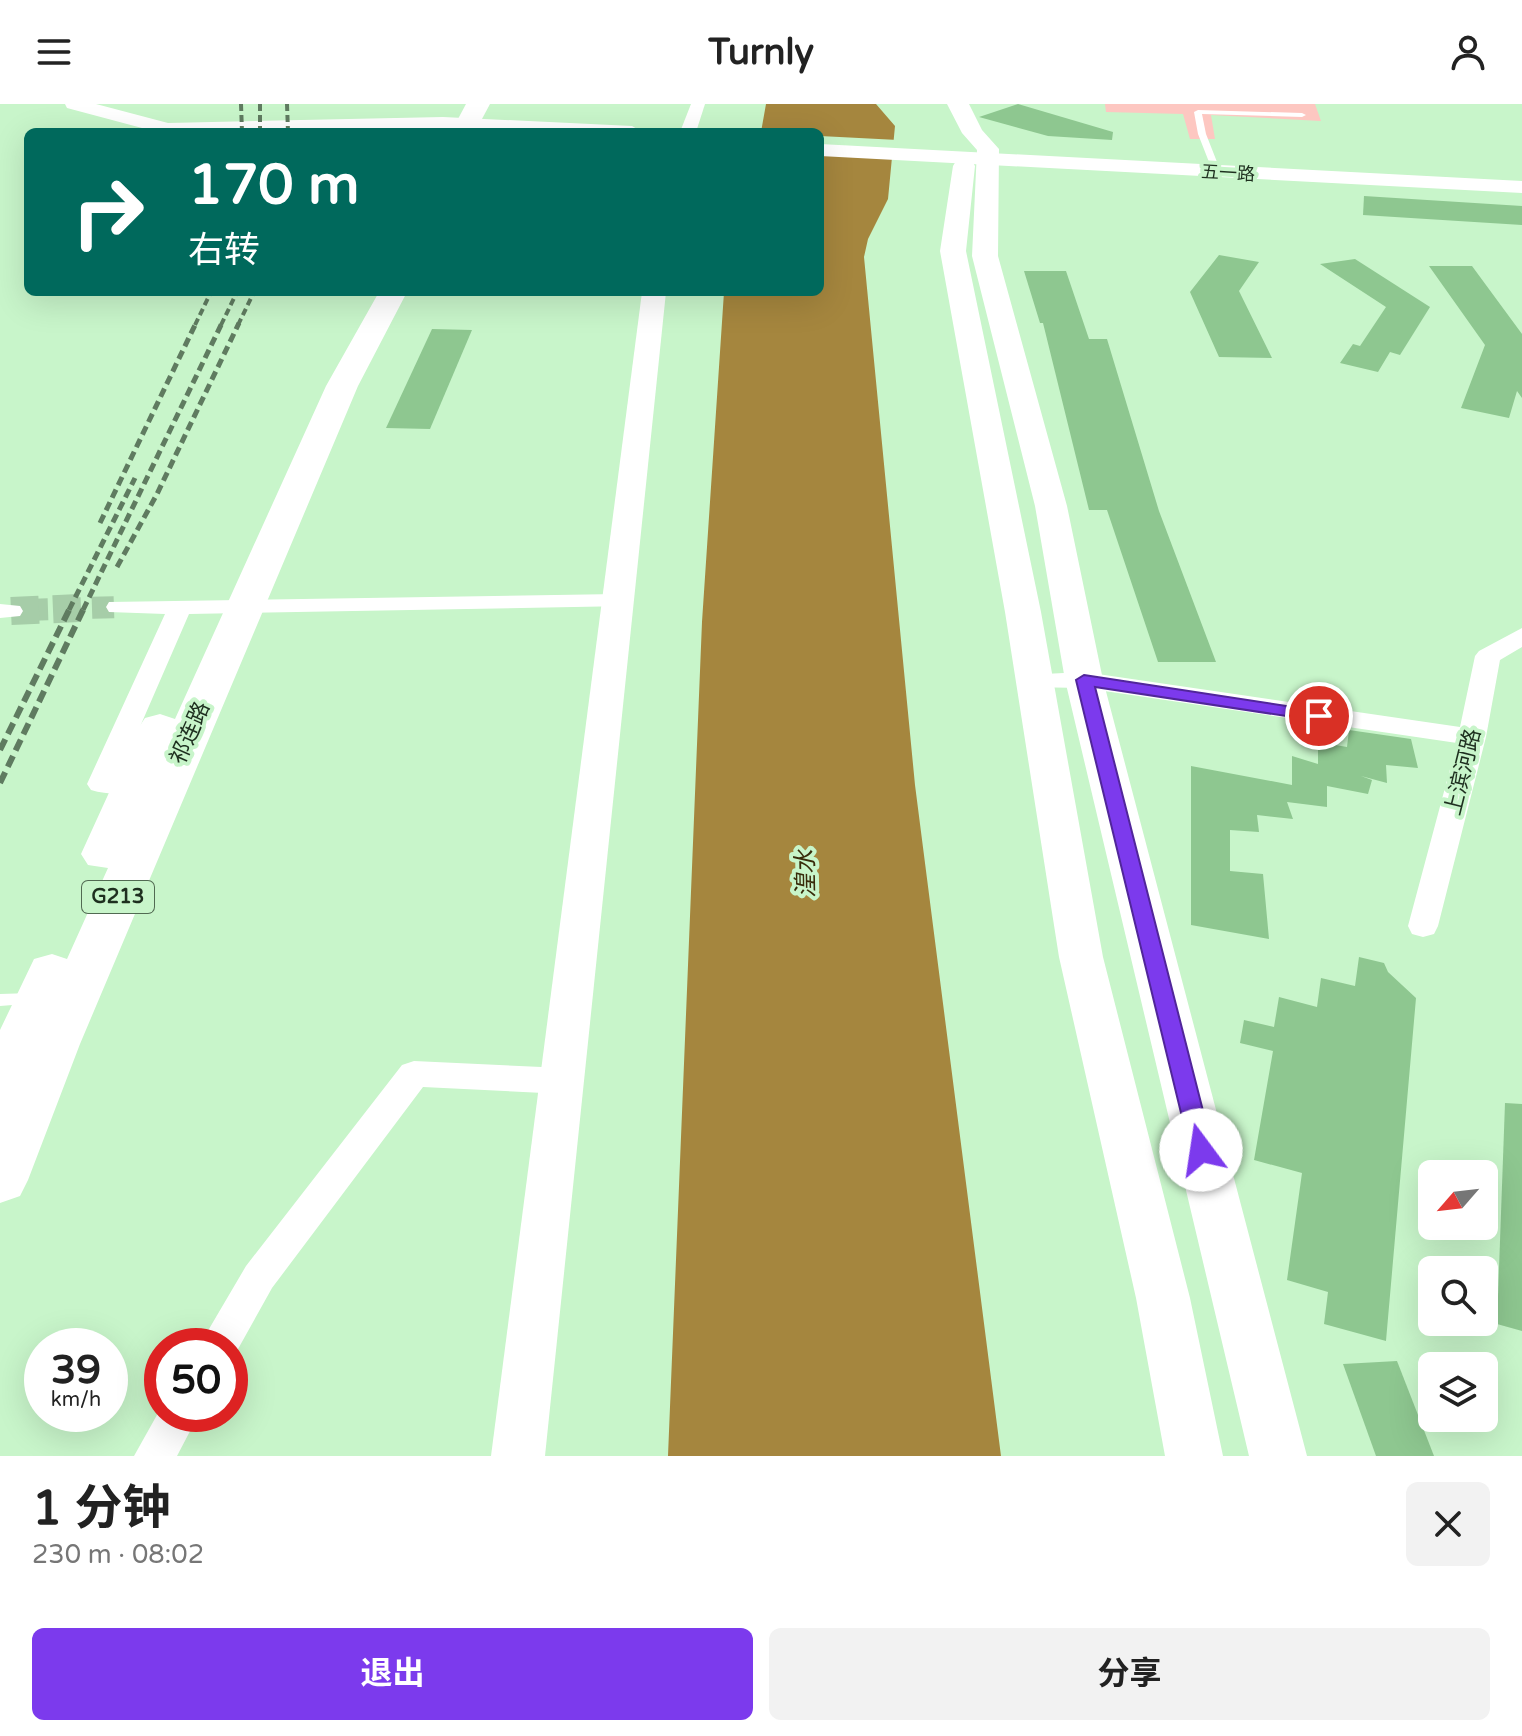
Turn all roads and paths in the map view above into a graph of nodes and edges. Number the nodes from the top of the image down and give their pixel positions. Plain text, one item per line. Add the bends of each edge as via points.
1 (51, 104) edge
2 (74, 104) edge
3 (498, 104) edge
4 (698, 104) edge
5 (941, 104) edge
6 (958, 104) edge
7 (1302, 115) dead end
8 (473, 126) edge
9 (139, 128) edge
10 (164, 128) edge
11 (270, 128) edge
12 (448, 128) edge
13 (526, 128) edge
14 (689, 128) edge
15 (824, 141) edge
16 (824, 150) edge
17 (963, 153) junction
18 (1213, 162) junction
19 (1522, 180) edge
20 (1522, 187) edge
21 (366, 296) edge
22 (391, 296) edge
23 (654, 296) edge
24 (260, 541) junction
25 (618, 601) junction
26 (118, 607) tunnel mouth
27 (211, 613) junction
28 (1522, 636) edge
29 (1084, 680) junction
30 (1033, 681) junction
31 (1472, 737) junction
32 (1423, 926) dead end
33 (38, 1000) edge
34 (24, 1043) edge
35 (564, 1081) junction
36 (0, 1088) edge
37 (0, 1180) edge
38 (229, 1328) edge
39 (169, 1432) edge
40 (155, 1456) edge
41 (518, 1456) edge
42 (1194, 1456) edge
43 (1278, 1456) edge

1 - 9 street
2 - 10 street
3 - 8 highway
4 - 14 street
5 - 17 main road
6 - 17 main road via 973,133
7 - 18 lane via 1198,112
8 - 11 street
8 - 12 street
8 - 13 street
15 - 17 street
16 - 17 street
17 - 18 street, 五一路
17 - 20 street, 五一路
17 - 29 main road via 1051,506
17 - 30 main road via 953,251
18 - 19 street, 五一路
21 - 24 highway, 祁连路 / G213 via 335,348
22 - 24 highway, 祁连路 / G213
23 - 25 street
24 - 27 highway, 祁连路 / G213
25 - 27 street
25 - 35 street
26 - 27 street
27 - 33 highway, 祁连路 / G213
27 - 33 highway, 祁连路 / G213
28 - 31 street, 上滨河路 via 1488,656
29 - 30 street
29 - 31 street
29 - 43 main road
30 - 42 main road via 1081,957 1163,1298
31 - 32 street, 上滨河路
33 - 34 highway, 祁连路 / G213
34 - 36 highway, 祁连路 / G213
34 - 37 highway, 祁连路 / G213
35 - 38 street via 414,1074 259,1277
35 - 41 street
39 - 40 street

